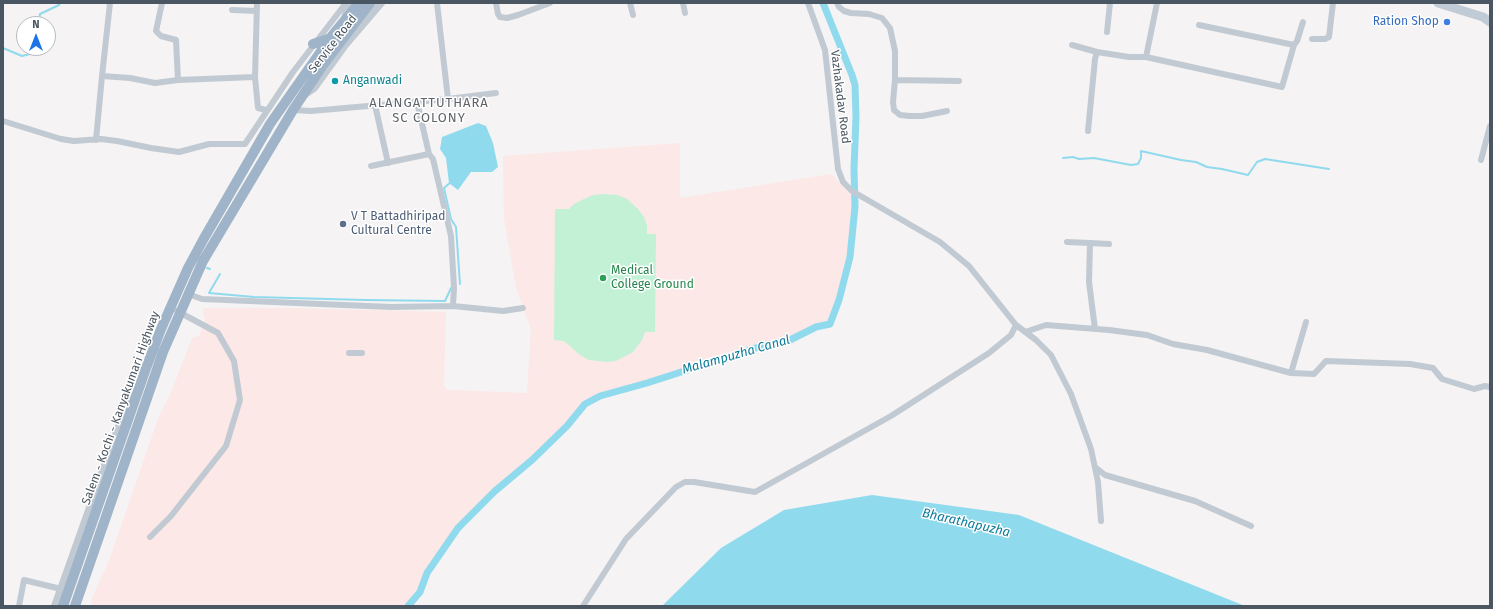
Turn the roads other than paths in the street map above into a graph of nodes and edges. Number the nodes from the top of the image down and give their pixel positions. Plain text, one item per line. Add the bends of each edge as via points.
1 (110, 3) edge
2 (162, 3) edge
3 (257, 3) edge
4 (347, 3) edge
5 (359, 3) edge
6 (370, 3) edge
7 (381, 3) edge
8 (437, 3) edge
9 (496, 3) edge
10 (550, 3) edge
11 (630, 3) edge
12 (682, 3) edge
13 (808, 3) edge
14 (837, 3) edge
15 (1110, 3) edge
16 (1157, 3) edge
17 (1333, 3) edge
18 (1438, 3) edge
19 (232, 10) dead end
20 (257, 12) junction
21 (685, 13) dead end
22 (633, 15) dead end
23 (1489, 18) edge
24 (344, 20) junction
25 (1303, 22) dead end
26 (1199, 25) dead end
27 (1107, 32) dead end
28 (331, 38) junction
29 (1312, 39) dead end
30 (313, 44) junction
31 (1072, 45) dead end
32 (1294, 45) junction
33 (1097, 52) junction
34 (1146, 57) junction
35 (102, 76) junction
36 (255, 77) junction
37 (178, 80) junction
38 (895, 80) junction
39 (959, 81) dead end
40 (496, 93) dead end
41 (301, 98) junction
42 (448, 99) junction
43 (417, 102) junction
44 (375, 105) junction
45 (266, 110) junction
46 (293, 110) junction
47 (947, 111) dead end
48 (3, 121) edge
49 (1490, 126) edge
50 (1088, 131) dead end
51 (96, 140) junction
52 (429, 154) junction
53 (1481, 160) dead end
54 (388, 163) junction
55 (371, 166) dead end
56 (1067, 242) dead end
57 (1090, 243) junction
58 (1109, 244) dead end
59 (188, 294) junction
60 (453, 306) junction
61 (170, 308) junction
62 (523, 308) dead end
63 (180, 312) junction
64 (1306, 322) dead end
65 (1016, 325) junction
66 (1095, 329) junction
67 (1025, 332) junction
68 (349, 353) dead end
69 (362, 353) dead end
70 (1291, 373) junction
71 (1490, 387) edge
72 (139, 389) junction
73 (1095, 467) junction
74 (1101, 521) dead end
75 (1251, 526) dead end
76 (150, 537) dead end
77 (61, 589) junction
78 (19, 606) edge
79 (55, 606) edge
80 (63, 606) edge
81 (75, 606) edge
82 (583, 606) edge

1 - 35 street
2 - 37 street via 156,31 161,36 176,40
3 - 20 street
4 - 24 street
4 - 30 street, Service Road
5 - 24 highway, Salem - Kochi - Kanyakumari Highway
6 - 41 highway, Salem - Kochi - Kanyakumari Highway
7 - 41 street, Service Road via 345,45 314,88
8 - 42 street
9 - 10 street via 500,17 507,18
11 - 22 street
12 - 21 street
13 - 65 street, Vazhakadav Road via 825,50 832,126 838,169 843,182 852,191 940,242 969,266
14 - 38 street via 844,11 882,18 890,28 895,51
15 - 27 street
16 - 34 street
17 - 29 street via 1328,37
18 - 23 main road
19 - 20 street
20 - 36 street
24 - 28 highway, Salem - Kochi - Kanyakumari Highway
25 - 32 street
26 - 32 street
28 - 30 highway
28 - 61 highway, Salem - Kochi - Kanyakumari Highway via 257,146 203,240
30 - 45 street, Service Road
31 - 33 street
32 - 34 street via 1282,87
33 - 34 street via 1130,58
33 - 50 street
35 - 37 street via 156,83
35 - 51 street
36 - 37 street
36 - 45 street via 258,108
38 - 39 street
38 - 47 street via 894,110 900,115 922,116
40 - 42 street
41 - 46 highway, Salem - Kochi - Kanyakumari Highway
42 - 43 street
43 - 44 street
43 - 52 street
44 - 46 street via 311,111
44 - 54 street
45 - 51 street, Service Road via 245,144 209,144 179,152 117,141
46 - 59 highway, Salem - Kochi - Kanyakumari Highway via 203,261
48 - 51 street via 61,139
49 - 53 street
52 - 54 street
52 - 60 street via 433,159 451,236
54 - 55 street
56 - 57 street
57 - 58 street
57 - 66 street via 1089,282
59 - 60 street via 202,299 391,307
59 - 63 highway, Salem - Kochi - Kanyakumari Highway
60 - 62 street via 503,311
61 - 63 street
61 - 72 highway, Salem - Kochi - Kanyakumari Highway
63 - 76 street via 218,333 234,361 240,400 226,446 172,516
63 - 81 highway, Salem - Kochi - Kanyakumari Highway via 163,352
64 - 70 street
65 - 67 street
65 - 82 street via 1011,335 989,353 891,416 755,492 694,482 685,482 676,487 626,539
66 - 67 street via 1046,325
66 - 70 street via 1147,335 1173,344 1207,350
67 - 73 street via 1050,355 1071,394
68 - 69 street
70 - 71 street via 1314,374 1326,361 1410,364 1433,368 1442,379 1474,389
72 - 77 street via 125,409
72 - 80 highway, Salem - Kochi - Kanyakumari Highway
73 - 74 street
73 - 75 street via 1105,475 1195,502
77 - 78 street via 24,580
77 - 79 street

